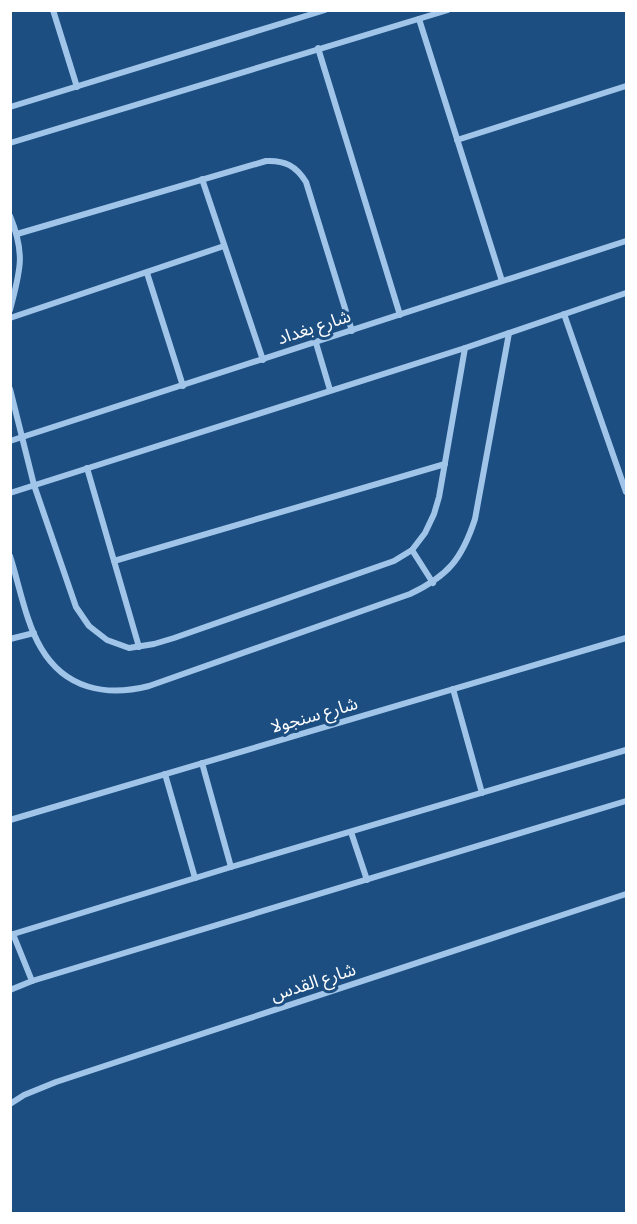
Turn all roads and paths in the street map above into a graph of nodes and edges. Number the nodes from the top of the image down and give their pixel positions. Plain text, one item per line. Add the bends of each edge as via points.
1 (53, 10) edge
2 (325, 10) edge
3 (448, 10) edge
4 (419, 19) junction
5 (318, 48) junction
6 (627, 86) edge
7 (77, 87) junction
8 (10, 107) edge
9 (457, 140) junction
10 (10, 142) edge
11 (202, 179) junction
12 (10, 216) edge
13 (14, 230) edge
14 (627, 241) edge
15 (224, 246) junction
16 (147, 273) junction
17 (502, 281) junction
18 (627, 293) edge
19 (10, 310) edge
20 (564, 314) junction
21 (400, 315) junction
22 (10, 318) edge
23 (352, 331) junction
24 (509, 333) junction
25 (316, 343) junction
26 (465, 348) junction
27 (263, 360) junction
28 (183, 386) junction
29 (10, 389) edge
30 (330, 390) junction
31 (22, 437) junction
32 (10, 441) edge
33 (445, 464) junction
34 (87, 468) junction
35 (623, 472) edge
36 (34, 485) junction
37 (627, 492) edge
38 (10, 493) edge
39 (412, 550) junction
40 (10, 556) edge
41 (114, 561) junction
42 (433, 583) junction
43 (33, 633) junction
44 (627, 638) edge
45 (10, 639) edge
46 (139, 647) junction
47 (453, 690) junction
48 (627, 750) edge
49 (202, 763) junction
50 (165, 774) junction
51 (482, 793) junction
52 (627, 801) edge
53 (10, 820) edge
54 (351, 832) junction
55 (231, 867) junction
56 (195, 878) junction
57 (367, 880) junction
58 (627, 894) edge
59 (12, 934) edge
60 (32, 981) junction
61 (10, 990) edge
62 (10, 1104) edge

1 - 7 street
2 - 7 street
3 - 4 street
4 - 5 street
4 - 9 street
5 - 10 street
5 - 21 street
6 - 9 street
7 - 8 street
9 - 17 street
11 - 13 street
11 - 15 street
11 - 23 street via 278,160 300,172
12 - 13 street
13 - 19 street via 21,265
14 - 17 street, شارع بغداد
15 - 16 street
15 - 27 street
16 - 22 street
16 - 28 street
17 - 21 street, شارع بغداد
18 - 20 street
20 - 24 street
20 - 35 street
21 - 23 street, شارع بغداد
23 - 25 street, شارع بغداد
24 - 26 street
24 - 42 street via 475,519 467,544 453,566
25 - 27 street, شارع بغداد
25 - 30 street
26 - 30 street
26 - 33 street
27 - 28 street, شارع بغداد
28 - 31 street, شارع بغداد
29 - 31 street
30 - 34 street
31 - 32 street, شارع بغداد
31 - 36 street
33 - 39 street via 434,514 426,533
33 - 41 street
34 - 36 street
34 - 41 street
35 - 37 street
36 - 38 street
36 - 46 street via 76,607 89,626 107,640 129,648
39 - 42 street
39 - 46 street via 394,561
40 - 43 street
41 - 46 street
42 - 43 street via 129,691 108,692 70,678 53,665
43 - 45 street
44 - 47 street, شارع سنجولا
47 - 49 street, شارع سنجولا
47 - 51 street
48 - 51 street
49 - 50 street, شارع سنجولا
49 - 55 street
50 - 53 street, شارع سنجولا
50 - 56 street
51 - 54 street
52 - 57 street
54 - 55 street
54 - 57 street
55 - 56 street
56 - 59 street
57 - 60 street
58 - 62 street, شارع القدس via 56,1082
59 - 60 street
60 - 61 street

